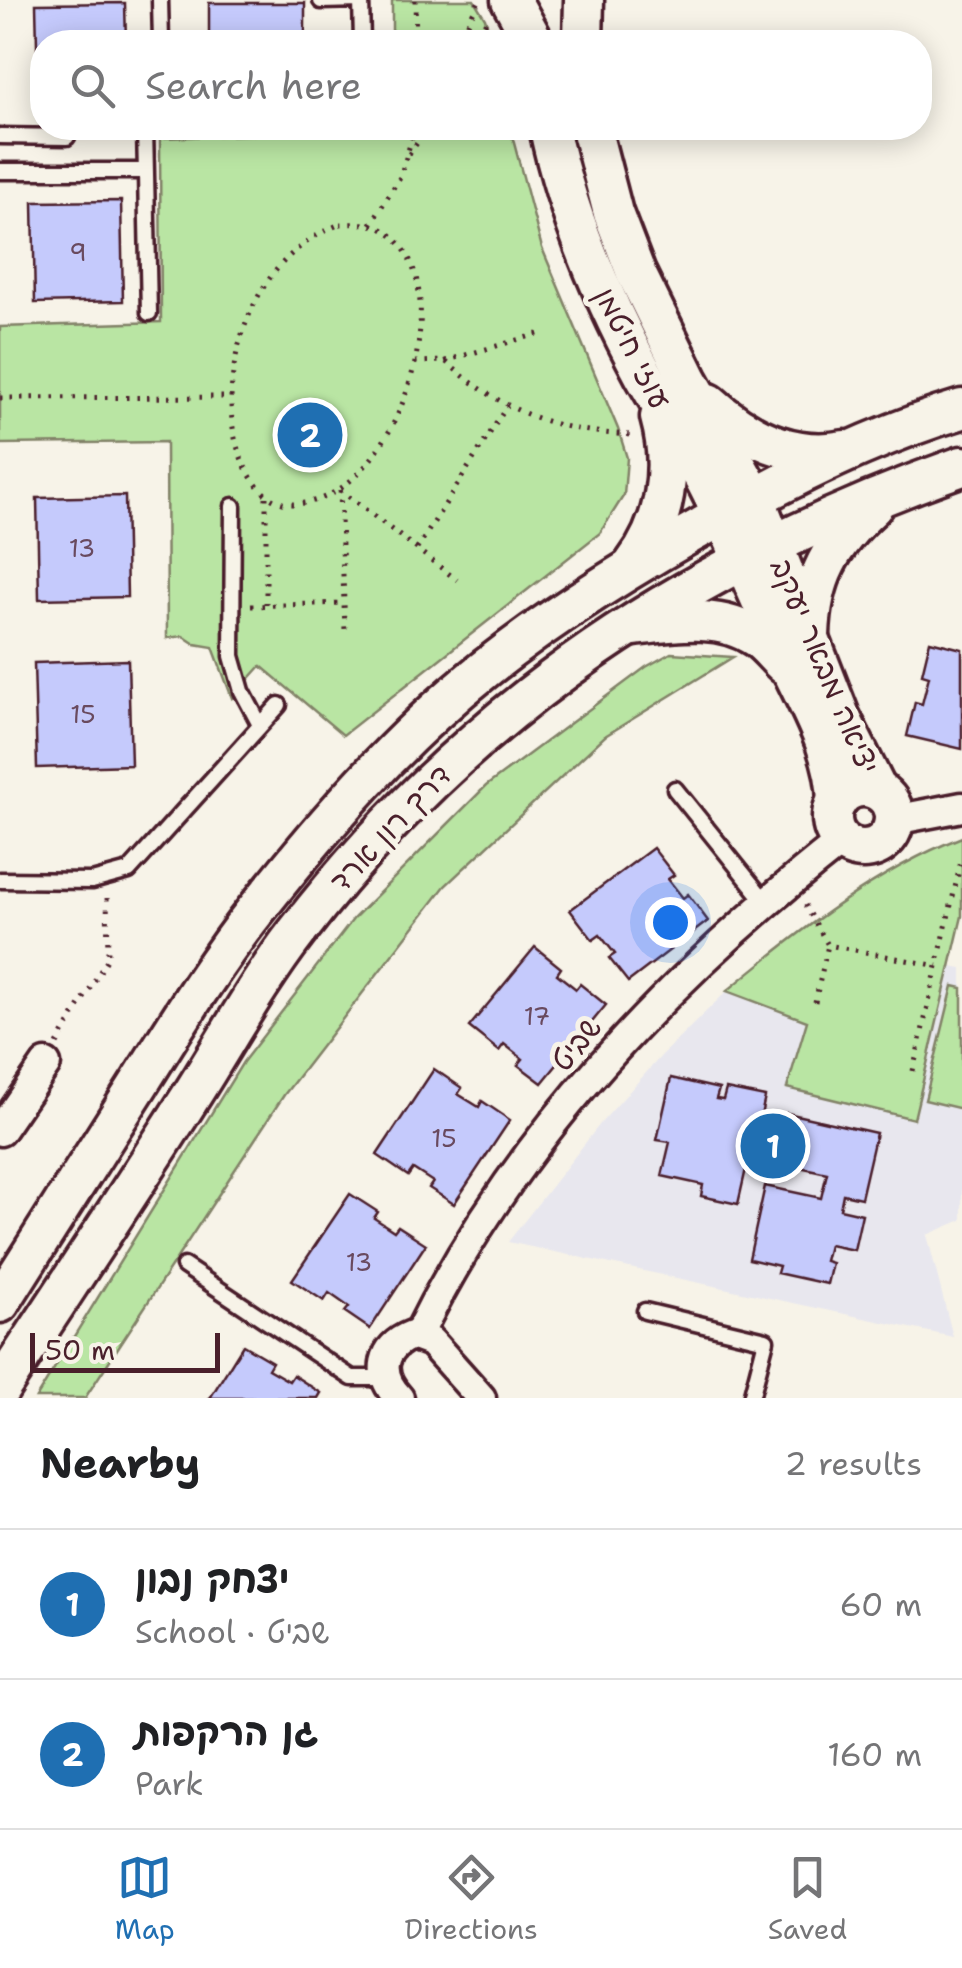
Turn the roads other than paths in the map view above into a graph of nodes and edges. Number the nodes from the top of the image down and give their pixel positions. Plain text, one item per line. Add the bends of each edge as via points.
1 (160, 0) edge
2 (512, 0) edge
3 (542, 0) edge
4 (584, 0) edge
5 (322, 1) edge
6 (161, 30) edge
7 (361, 30) edge
8 (530, 30) edge
9 (538, 30) edge
10 (583, 30) edge
11 (0, 136) edge
12 (30, 136) edge
13 (145, 140) edge
14 (552, 140) edge
15 (594, 140) edge
16 (0, 171) edge
17 (146, 172) junction
18 (150, 314) dead end
19 (643, 373) junction
20 (688, 378) junction
21 (962, 409) edge
22 (864, 447) junction
23 (962, 466) edge
24 (881, 498) junction
25 (234, 506) dead end
26 (738, 507) junction
27 (758, 550) junction
28 (629, 570) junction
29 (622, 628) junction
30 (801, 657) junction
31 (278, 705) dead end
32 (260, 723) junction
33 (676, 789) dead end
34 (837, 802) junction
35 (886, 805) junction
36 (962, 807) edge
37 (842, 840) junction
38 (0, 880) edge
39 (765, 902) junction
40 (46, 1064) road end
41 (0, 1131) edge
42 (184, 1266) dead end
43 (0, 1303) edge
44 (645, 1311) dead end
45 (416, 1337) junction
46 (392, 1388) edge
47 (0, 1389) edge
48 (481, 1398) edge
49 (751, 1398) edge

1 - 6 lane
2 - 8 main road
3 - 9 main road
4 - 10 main road
5 - 7 lane via 360,0
11 - 12 lane
13 - 17 lane
14 - 19 main road, עוזי חיטמן via 582,240
15 - 20 main road, עוזי חיטמן via 624,243
16 - 17 lane
17 - 18 lane
19 - 26 main road, עוזי חיטמן
19 - 28 main road via 665,436 666,495 644,551
20 - 22 main road via 724,416 765,442 810,454
20 - 26 main road, עוזי חיטמן
21 - 22 main road, דרך רון ארד
22 - 26 main road, דרך רון ארד
23 - 24 main road, דרך רון ארד
24 - 27 main road, דרך רון ארד
24 - 30 main road via 821,568
25 - 32 lane via 232,656
26 - 27 main road, עוזי חיטמן
26 - 28 main road, דרך רון ארד
27 - 29 main road, דרך רון ארד
27 - 30 main road, עוזי חיטמן
28 - 43 main road, דרך רון ארד via 484,670 396,750 309,844 184,1012
29 - 30 main road via 722,622
29 - 47 main road, דרך רון ארד via 458,756 315,909
30 - 34 main road via 836,773
30 - 35 main road, יציאה מבאר יעקב
31 - 32 lane
32 - 38 lane via 129,871 102,878
33 - 39 lane
34 - 35 main road via 852,789
34 - 37 main road via 833,826
35 - 36 street
35 - 37 main road via 886,838 870,848
37 - 39 street, שביט
39 - 45 street, שביט via 621,1039 488,1211
40 - 41 street
42 - 46 lane via 352,1378
44 - 49 lane via 766,1340
45 - 46 street, שביט via 386,1352
45 - 48 street via 431,1342

